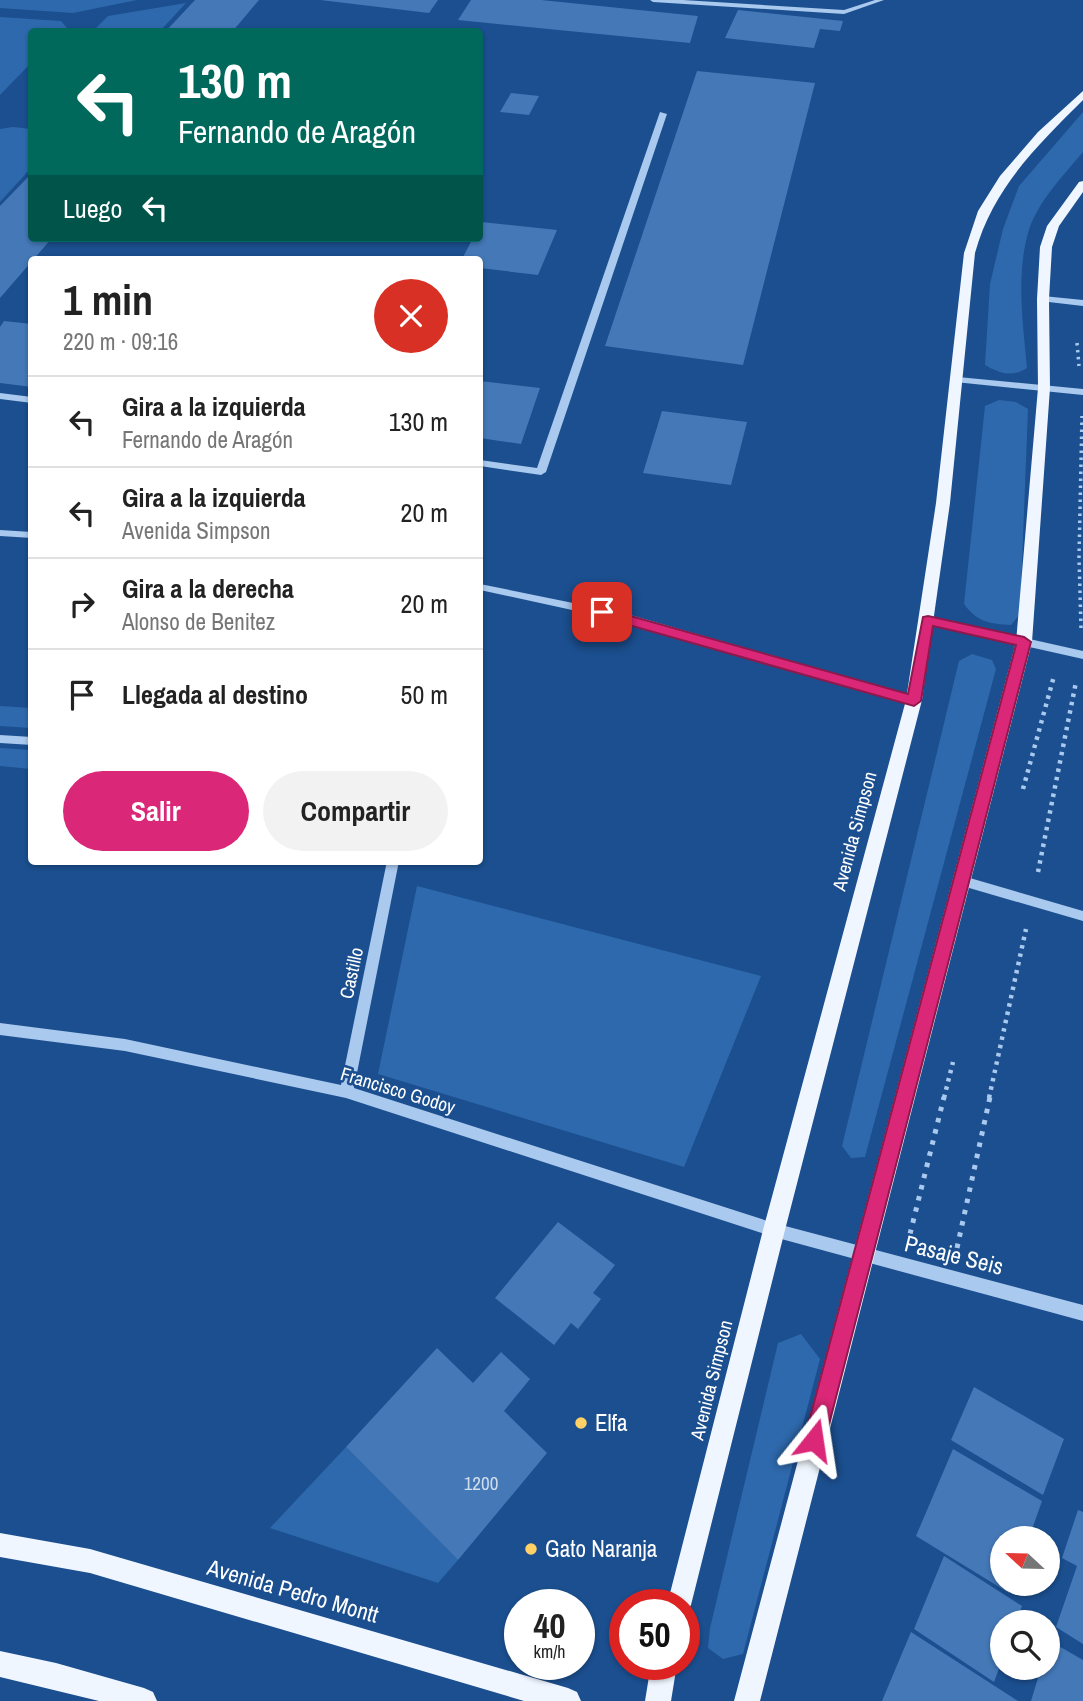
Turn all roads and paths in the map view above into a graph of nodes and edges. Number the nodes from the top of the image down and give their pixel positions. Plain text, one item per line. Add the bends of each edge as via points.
1 (653, 0) edge
2 (881, 0) edge
3 (1083, 94) edge
4 (663, 114) dead end
5 (1083, 184) edge
6 (1043, 299) junction
7 (1083, 303) edge
8 (958, 380) junction
9 (1044, 388) junction
10 (1083, 392) edge
11 (0, 396) edge
12 (28, 400) edge
13 (483, 463) edge
14 (0, 533) edge
15 (28, 535) edge
16 (1081, 557) edge
17 (483, 588) edge
18 (928, 620) junction
19 (1024, 642) junction
20 (1082, 655) edge
21 (914, 701) junction
22 (0, 739) edge
23 (28, 741) edge
24 (392, 865) edge
25 (963, 881) junction
26 (1032, 900) junction
27 (1083, 916) edge
28 (0, 1029) edge
29 (346, 1092) junction
30 (774, 1230) junction
31 (863, 1256) junction
32 (951, 1277) junction
33 (1083, 1313) edge
34 (0, 1545) edge
35 (683, 1589) edge
36 (0, 1664) edge
37 (661, 1680) edge
38 (144, 1701) edge
39 (568, 1701) edge
40 (658, 1701) edge
41 (747, 1701) edge

1 - 2 street via 844,12
3 - 8 main road, Avenida Simpson via 1003,179 983,213 966,257
4 - 13 street via 541,472
5 - 6 main road via 1053,226 1046,247
6 - 7 street
6 - 9 main road
8 - 9 street
8 - 18 main road, Avenida Simpson
9 - 10 street
9 - 19 main road
10 - 16 path
11 - 12 street
14 - 15 street
16 - 20 path
17 - 21 street via 626,618
18 - 19 street
18 - 21 main road, Avenida Simpson
19 - 20 street
19 - 25 main road
20 - 26 path
21 - 30 main road, Avenida Simpson
22 - 23 street
24 - 29 street, Castillo
25 - 26 street
25 - 31 main road
26 - 27 street
26 - 32 path
28 - 29 street, Francisco Godoy via 125,1045
29 - 30 street, Francisco Godoy
30 - 31 street, Pasaje Seis
30 - 35 main road, Avenida Simpson
31 - 32 street, Pasaje Seis
31 - 41 main road
32 - 33 street, Pasaje Seis
34 - 39 main road, Avenida Pedro Montt via 90,1561
36 - 38 main road
37 - 40 main road

